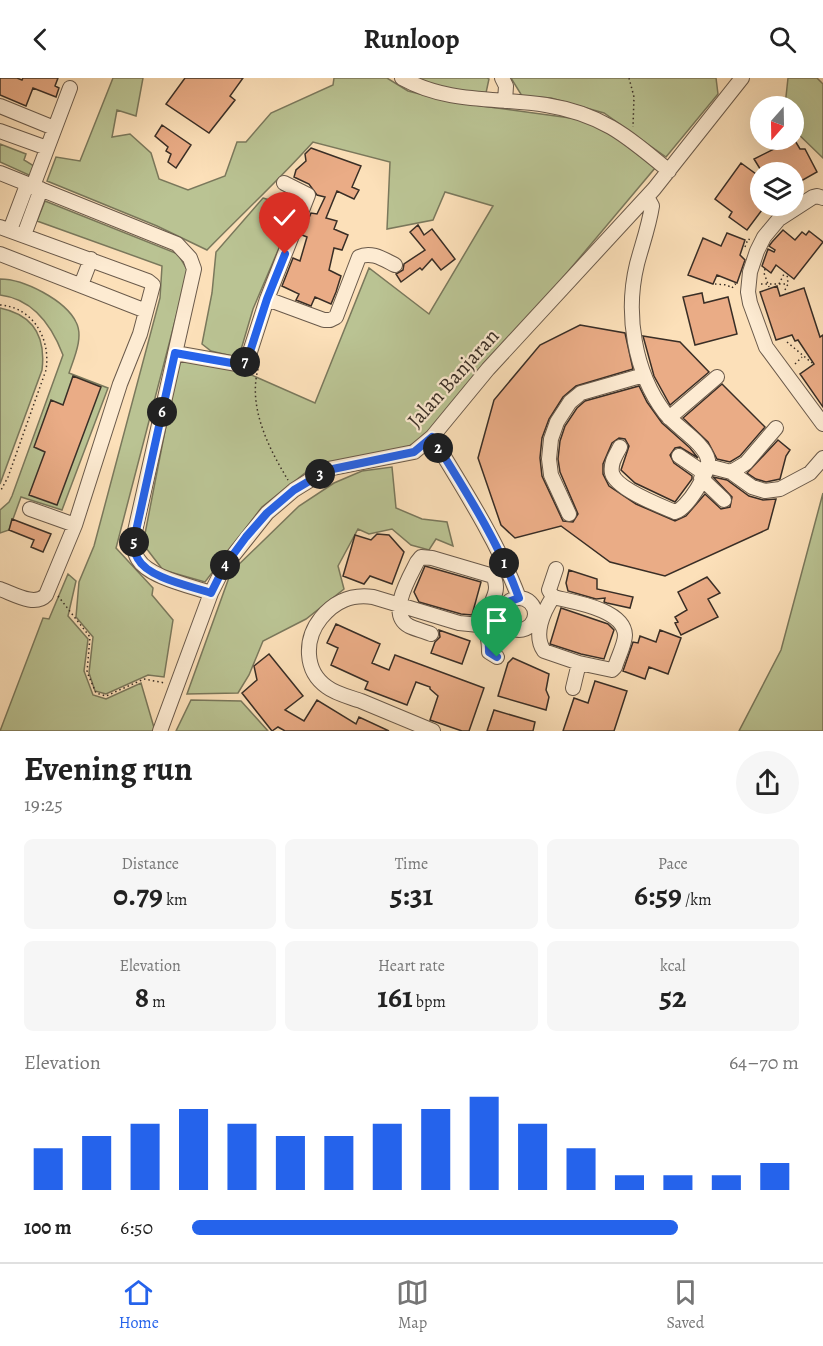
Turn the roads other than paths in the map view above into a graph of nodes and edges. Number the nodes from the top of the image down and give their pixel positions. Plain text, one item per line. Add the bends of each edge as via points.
1 (402, 78) edge
2 (502, 78) edge
3 (742, 78) edge
4 (70, 88) dead end
5 (506, 101) junction
6 (0, 106) edge
7 (54, 128) junction
8 (0, 131) edge
9 (47, 148) junction
10 (669, 171) junction
11 (0, 173) edge
12 (284, 183) dead end
13 (34, 187) junction
14 (647, 197) junction
15 (823, 198) edge
16 (5, 229) edge
17 (24, 235) junction
18 (0, 254) edge
19 (91, 259) junction
20 (395, 265) dead end
21 (81, 285) junction
22 (267, 299) junction
23 (146, 311) junction
24 (175, 353) junction
25 (644, 375) junction
26 (717, 377) dead end
27 (669, 418) junction
28 (823, 424) edge
29 (776, 428) dead end
30 (432, 437) junction
31 (620, 447) dead end
32 (679, 456) dead end
33 (823, 459) edge
34 (705, 472) junction
35 (730, 472) junction
36 (724, 500) dead end
37 (30, 509) dead end
38 (569, 514) dead end
39 (75, 525) junction
40 (556, 569) dead end
41 (0, 590) edge
42 (211, 593) junction
43 (553, 597) junction
44 (519, 598) junction
45 (35, 602) junction
46 (399, 604) junction
47 (497, 607) junction
48 (30, 615) dead end
49 (538, 619) junction
50 (479, 625) junction
51 (431, 634) dead end
52 (497, 657) dead end
53 (579, 663) junction
54 (573, 688) dead end
55 (160, 731) edge
56 (433, 731) edge

1 - 5 street via 438,94
2 - 5 street
3 - 10 street, Jalan Banjaran
4 - 7 street
5 - 10 street via 546,105 602,121
6 - 7 street
7 - 9 street
8 - 9 street
9 - 13 street
10 - 14 street, Jalan Banjaran
11 - 13 street
12 - 22 street via 308,195
13 - 16 street
13 - 17 street
13 - 24 street via 177,244 190,258 194,269
14 - 25 street via 652,206 636,266 632,315
14 - 30 street, Jalan Banjaran via 488,369
15 - 28 street via 813,197 778,219 757,251 748,281 750,303 766,347
16 - 17 street
17 - 19 street
18 - 21 street
19 - 21 street
19 - 23 street via 153,285
20 - 22 street via 381,257 359,257 336,317 330,320
21 - 23 street
22 - 24 street via 244,363
23 - 39 street
24 - 42 street via 134,551 138,561 151,572
25 - 27 street
25 - 38 street via 582,393 570,402 557,422 550,439 551,475
26 - 27 street
27 - 34 street via 700,446 708,458
29 - 35 street via 746,463
30 - 42 street, Jalan Banjaran via 414,452 328,470 294,490 246,537
30 - 44 street via 495,547
31 - 34 street via 613,461 614,479 638,496 675,512 689,501
32 - 34 street
33 - 35 street via 814,470 780,489 765,491 752,487
34 - 35 street
34 - 36 street
37 - 39 street
39 - 45 street via 50,586 42,600
40 - 43 street via 549,590
41 - 45 street
42 - 55 street, Jalan Banjaran
43 - 49 street
43 - 53 street via 614,615 622,625 625,635 612,670
44 - 47 street
44 - 49 street via 532,606
45 - 48 street
46 - 47 street via 422,557 493,576
46 - 50 street via 459,623
46 - 51 street via 402,621
46 - 56 street via 361,595 347,597 332,606 319,620 311,638 310,667 327,688
47 - 49 street via 514,629
47 - 50 street
49 - 53 street via 544,651
50 - 52 street via 486,631 489,652
53 - 54 street

